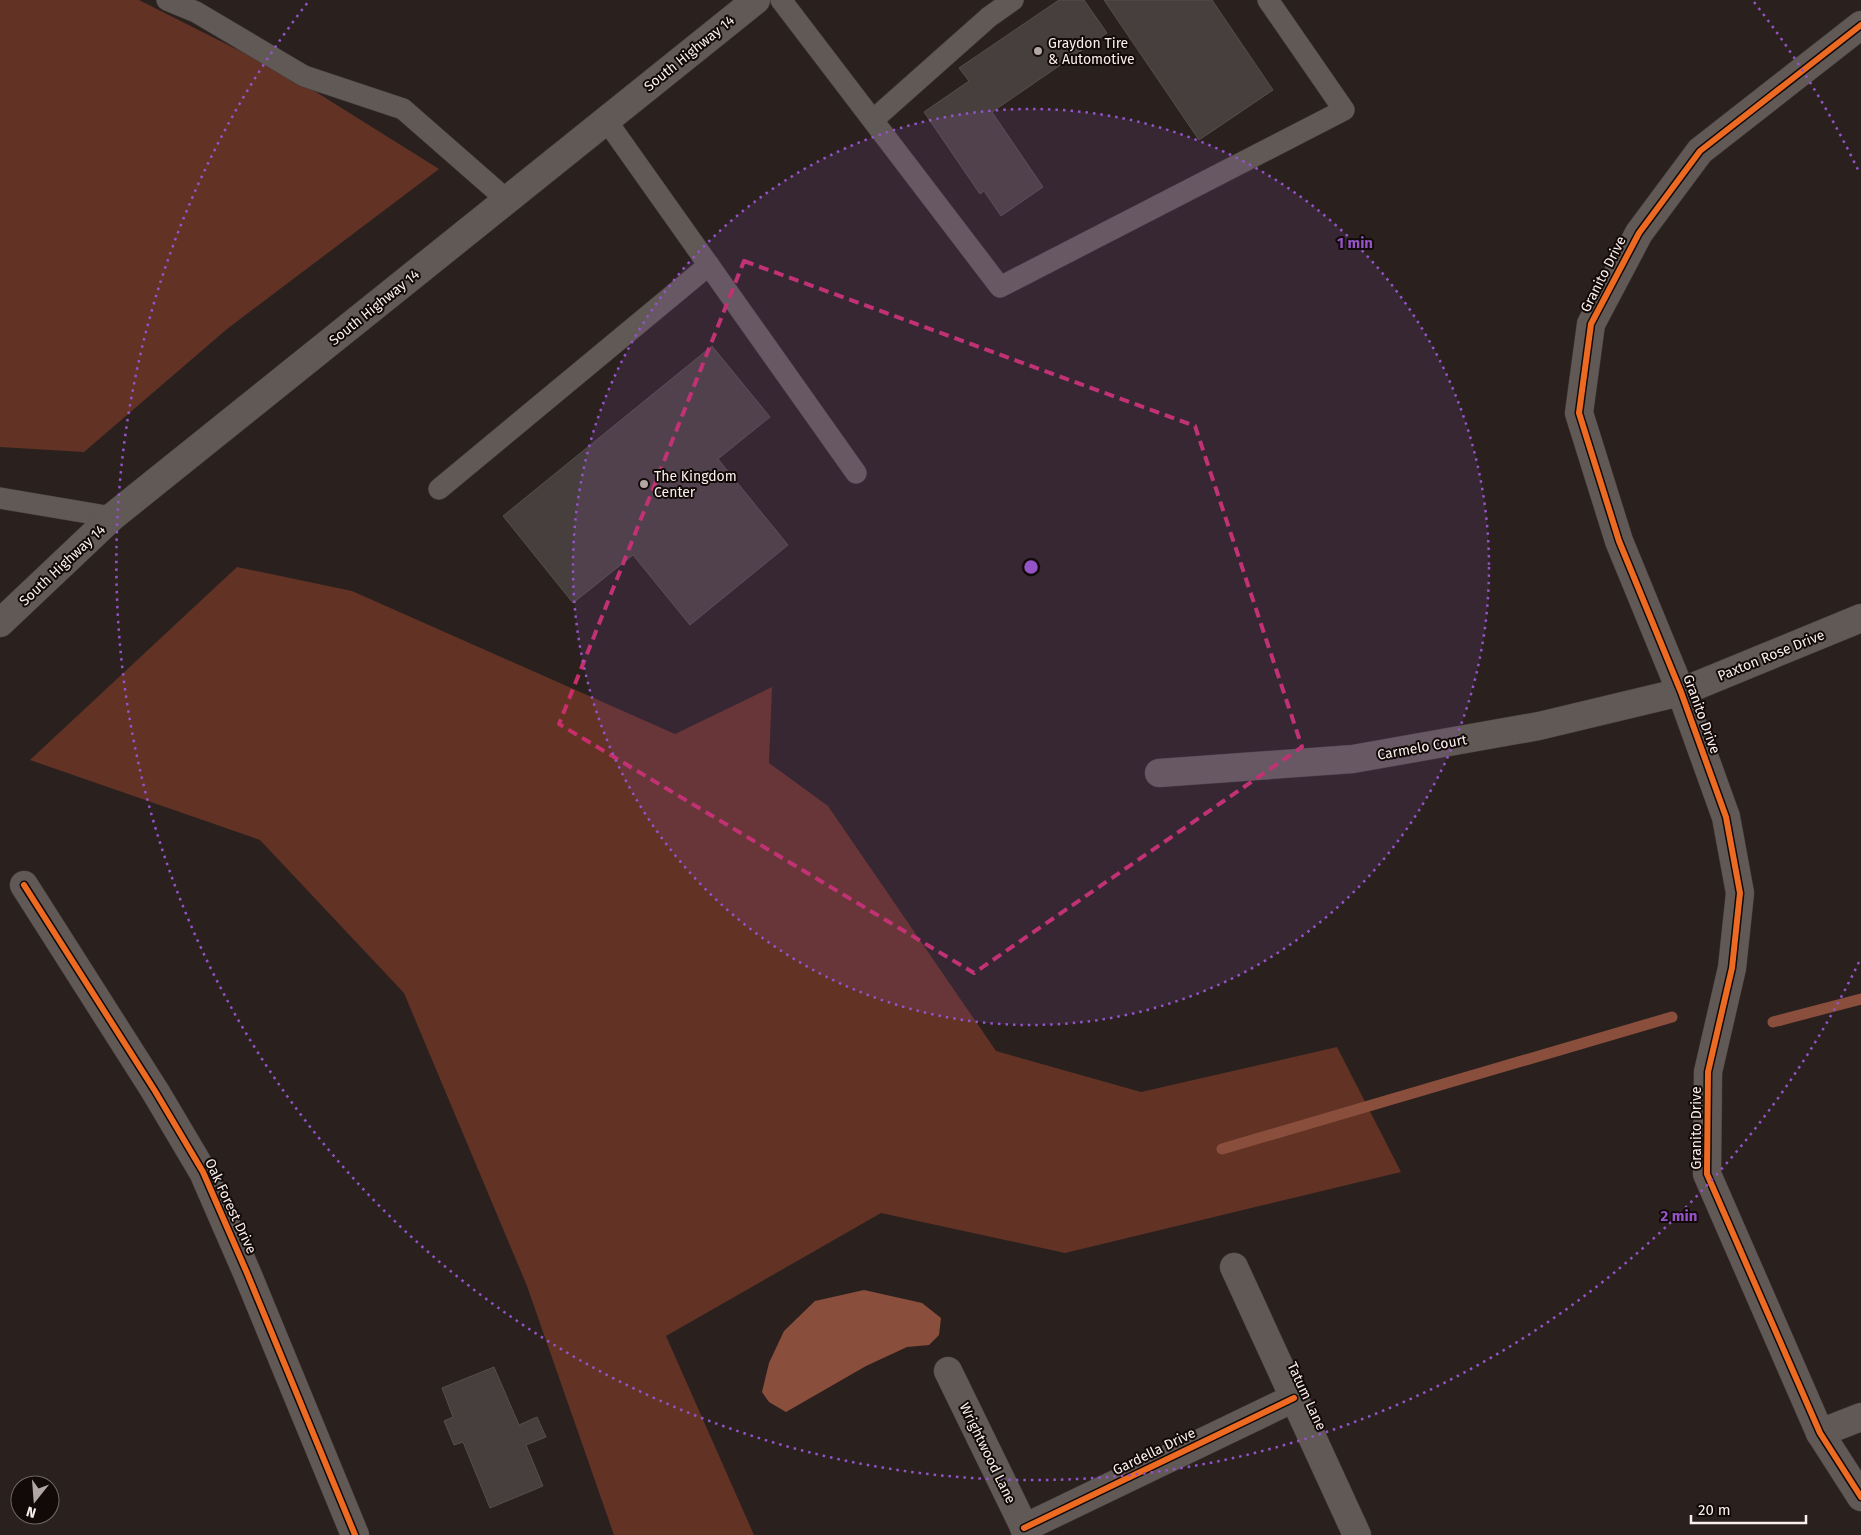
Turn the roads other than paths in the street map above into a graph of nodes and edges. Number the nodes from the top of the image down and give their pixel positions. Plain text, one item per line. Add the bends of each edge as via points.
1 (167, 0) edge
2 (756, 0) edge
3 (781, 0) edge
4 (1013, 0) edge
5 (1268, 0) edge
6 (1861, 25) edge
7 (606, 120) junction
8 (873, 120) junction
9 (507, 200) junction
10 (708, 265) junction
11 (856, 473) dead end
12 (439, 489) dead end
13 (0, 498) edge
14 (112, 517) junction
15 (1861, 618) edge
16 (0, 623) edge
17 (1680, 692) junction
18 (1158, 773) dead end
19 (24, 885) dead end
20 (1234, 1267) dead end
21 (948, 1371) dead end
22 (1294, 1398) junction
23 (1861, 1416) edge
24 (1820, 1433) junction
25 (1861, 1497) edge
26 (1026, 1531) edge
27 (355, 1535) edge
28 (1357, 1535) edge

1 - 9 lane via 196,12 304,76 403,109
2 - 7 street, South Highway 14
3 - 8 lane
4 - 8 lane via 989,17
5 - 8 lane via 1344,110 1000,287
6 - 17 street, Granito Drive via 1700,151 1638,233 1592,324 1579,414 1619,541
7 - 9 street, South Highway 14
7 - 10 lane
9 - 14 street, South Highway 14
10 - 11 lane
10 - 12 lane
13 - 14 lane
14 - 16 street, South Highway 14
15 - 17 street, Paxton Rose Drive
17 - 18 street, Carmelo Court via 1539,726 1353,759
17 - 24 street, Granito Drive via 1726,817 1740,892 1732,968 1708,1072 1707,1174
19 - 27 street, Oak Forest Drive via 203,1172
20 - 22 street, Tatum Lane
21 - 26 street, Wrightwood Lane
22 - 26 street, Gardella Drive
22 - 28 street, Tatum Lane
23 - 24 street
24 - 25 street, Granito Drive

